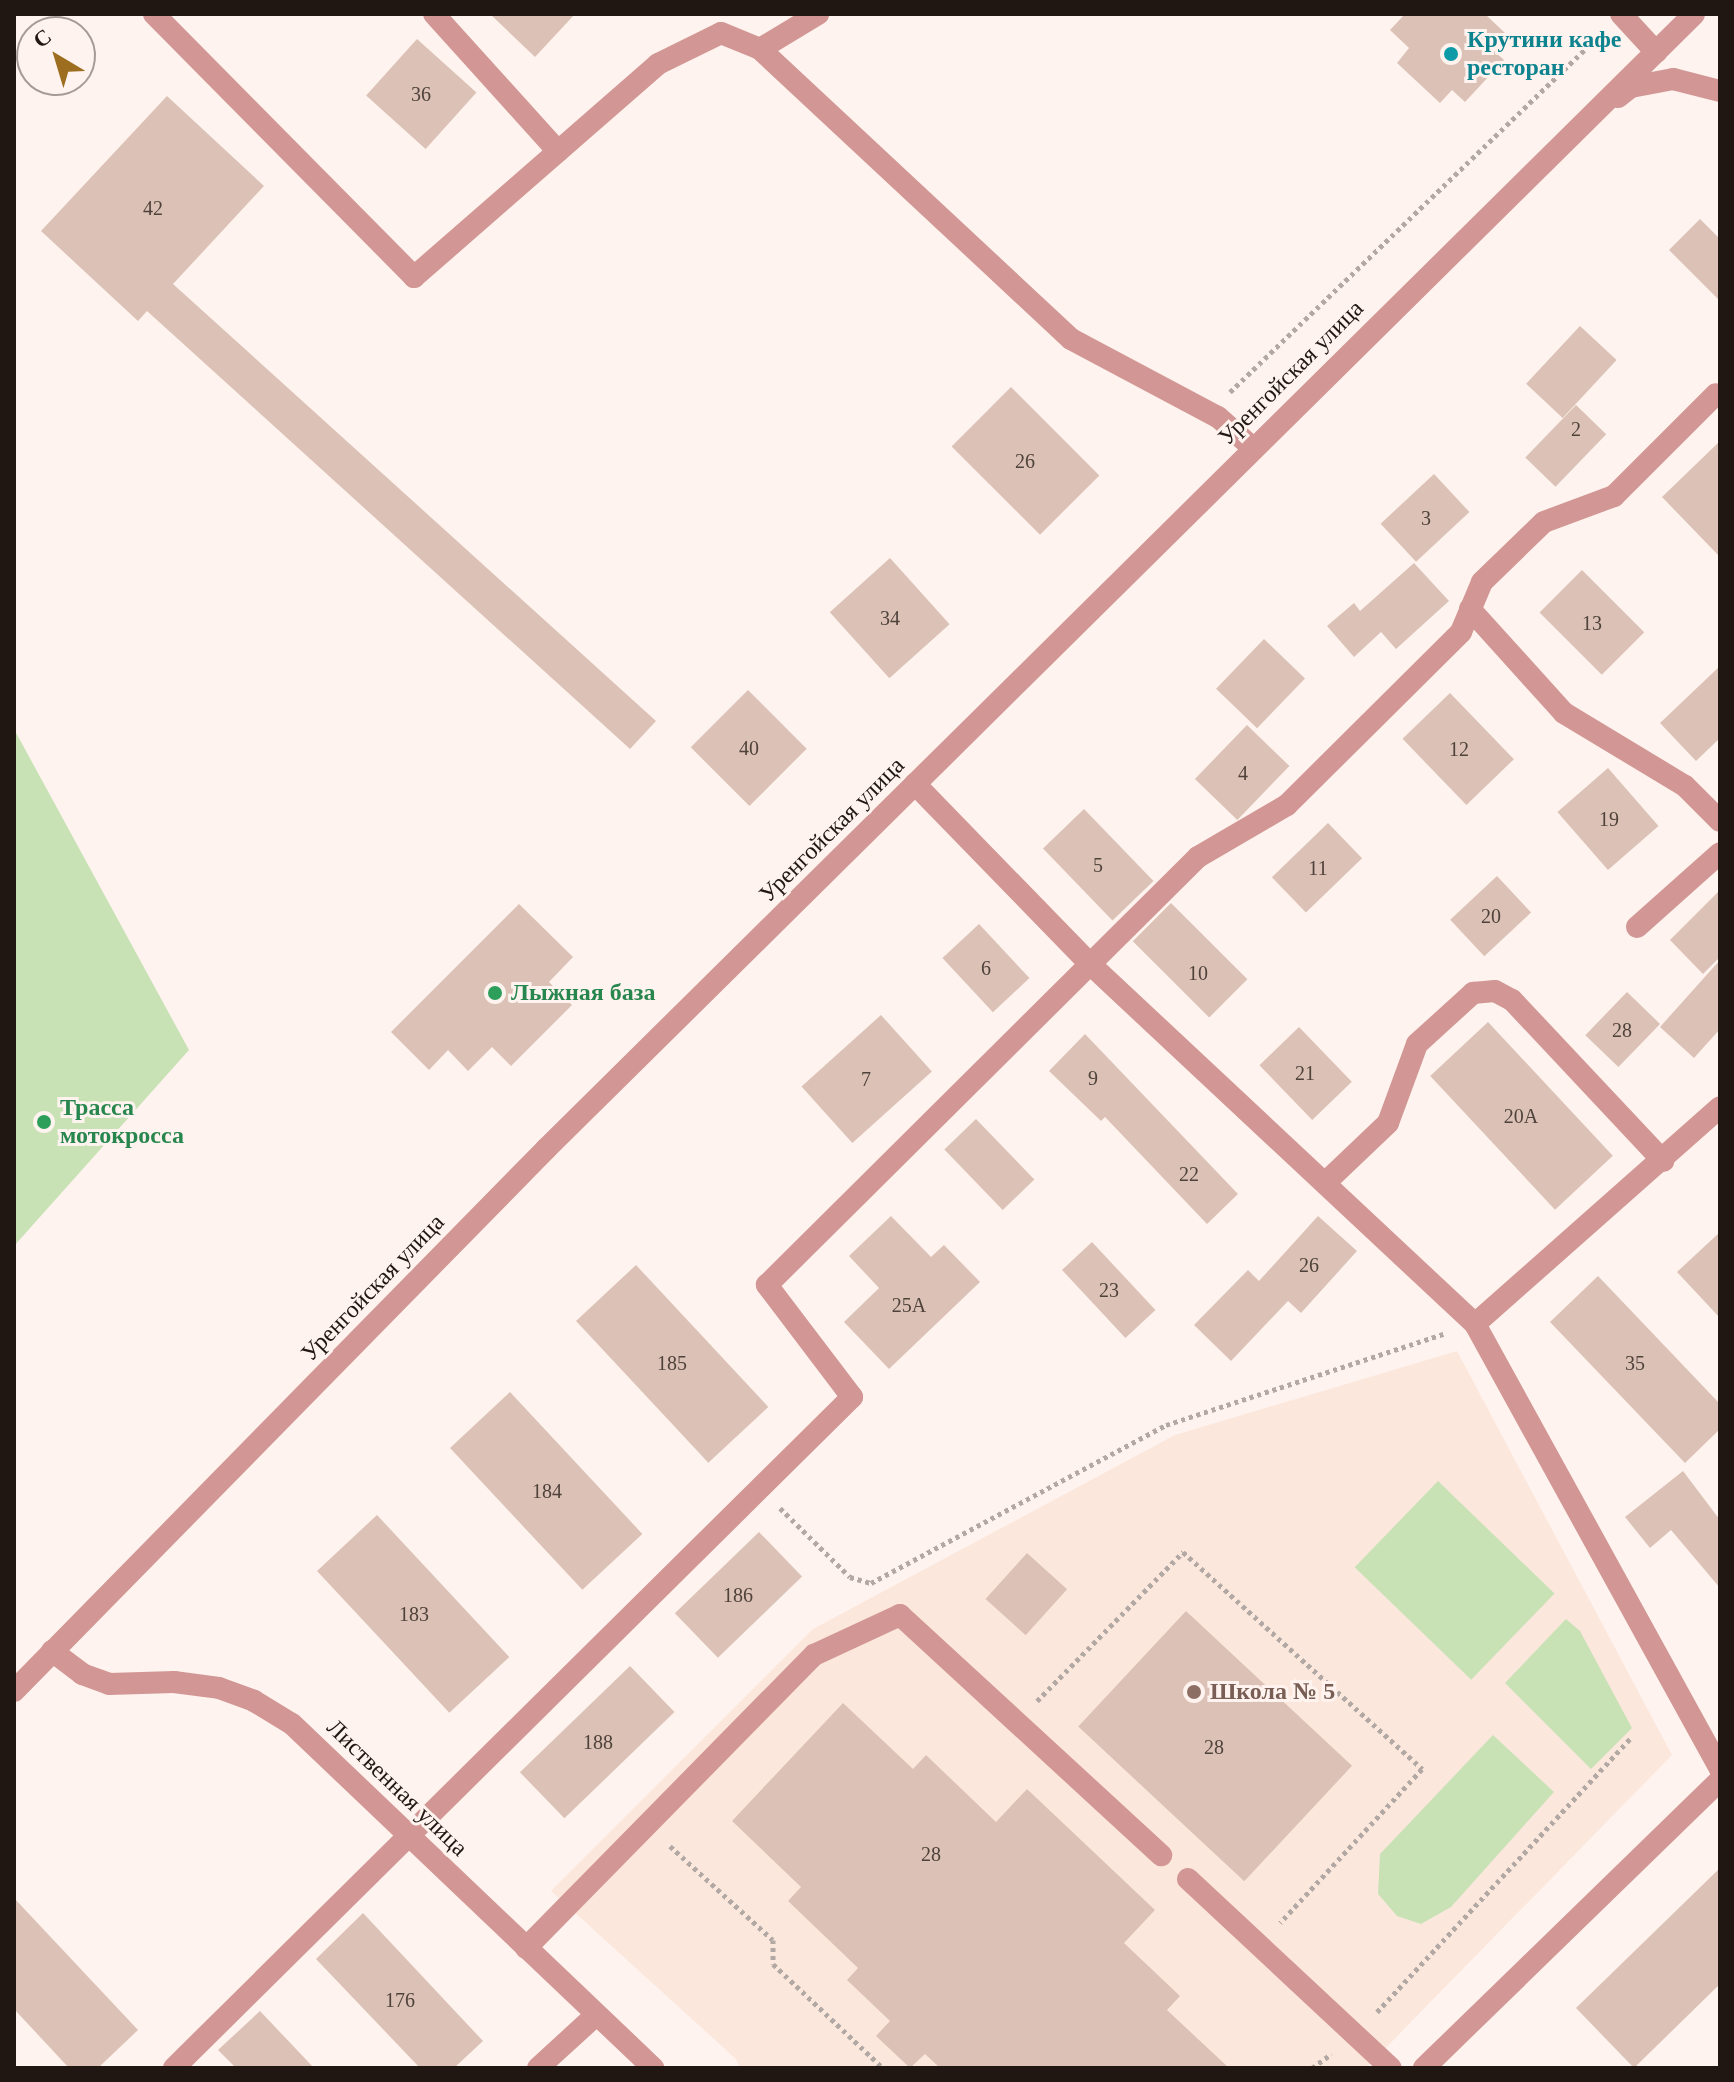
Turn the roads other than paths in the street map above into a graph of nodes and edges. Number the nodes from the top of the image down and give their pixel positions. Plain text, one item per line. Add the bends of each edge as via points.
1 (154, 14) edge
2 (434, 14) edge
3 (818, 14) edge
4 (1621, 14) edge
5 (1694, 14) edge
6 (722, 24) edge
7 (760, 49) junction
8 (1656, 52) junction
9 (1720, 91) edge
10 (1587, 118) junction
11 (558, 151) junction
12 (1716, 394) dead end
13 (1253, 448) junction
14 (1470, 609) junction
15 (915, 784) junction
16 (1720, 821) edge
17 (1720, 853) edge
18 (1637, 927) dead end
19 (1089, 963) junction
20 (1720, 1107) edge
21 (1663, 1161) junction
22 (1325, 1183) junction
23 (1475, 1324) junction
24 (52, 1651) junction
25 (14, 1691) edge
26 (1720, 1769) edge
27 (1720, 1780) edge
28 (410, 1838) junction
29 (1161, 1855) dead end
30 (1188, 1879) dead end
31 (526, 1948) junction
32 (596, 2015) junction
33 (174, 2068) edge
34 (538, 2068) edge
35 (653, 2068) edge
36 (1391, 2068) edge
37 (1424, 2068) edge

1 - 11 street via 414,277
2 - 11 street
3 - 7 street
4 - 8 street
5 - 8 street, Уренгойская улица
6 - 7 street
6 - 11 street via 658,64
7 - 13 street via 1071,339 1209,412
8 - 10 street, Уренгойская улица
9 - 10 street via 1673,79 1641,85
10 - 13 street, Уренгойская улица
12 - 14 street via 1614,496 1544,522 1482,582
13 - 15 street, Уренгойская улица
14 - 16 street via 1564,713 1685,786
14 - 19 street via 1461,632 1287,805 1198,857
15 - 19 street
15 - 24 street, Уренгойская улица via 546,1149
17 - 18 street
19 - 22 street
19 - 28 street via 767,1285 852,1397
20 - 21 street
21 - 22 street via 1512,1000 1495,991 1473,993 1417,1044 1388,1123
21 - 23 street
22 - 23 street
23 - 26 street
24 - 25 street, Уренгойская улица
24 - 28 street, Лиственная улица via 82,1674 109,1684 174,1682 219,1688 254,1701 292,1724
27 - 37 street
28 - 31 street, Лиственная улица
28 - 33 street
29 - 31 street via 900,1615 814,1655
30 - 36 street
31 - 32 street, Лиственная улица
32 - 34 street
32 - 35 street, Лиственная улица

